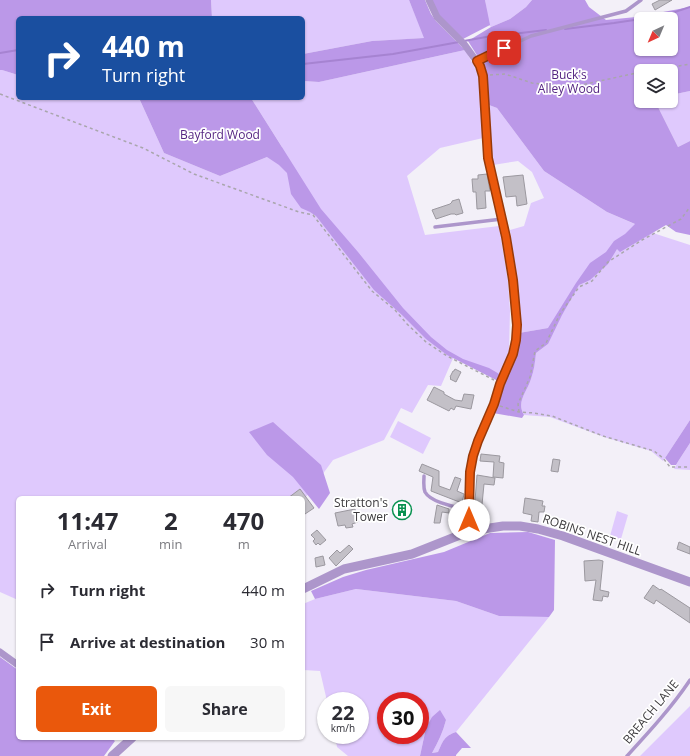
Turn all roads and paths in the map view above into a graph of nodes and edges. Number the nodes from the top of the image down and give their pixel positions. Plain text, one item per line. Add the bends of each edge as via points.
1 (429, 0) edge
2 (640, 0) edge
3 (477, 61) junction
4 (690, 64) edge
5 (678, 66) edge
6 (634, 74) edge
7 (483, 76) junction
8 (0, 94) edge
9 (690, 207) edge
10 (502, 219) junction
11 (435, 227) dead end
12 (500, 384) junction
13 (494, 404) junction
14 (519, 412) junction
15 (690, 467) edge
16 (424, 476) dead end
17 (469, 510) junction
18 (470, 531) junction
19 (690, 582) edge
20 (305, 587) edge
21 (0, 652) edge
22 (16, 664) edge
23 (690, 680) edge
24 (127, 740) edge
25 (112, 756) edge
26 (627, 756) edge

1 - 3 street via 437,17
2 - 3 lane via 626,10 531,36
3 - 7 street
4 - 5 path
6 - 7 path via 572,87 532,83 505,74
7 - 10 street via 488,158
8 - 12 path via 143,148 194,174 313,215 372,291 426,342
9 - 14 path via 681,219 608,262 592,281 579,287 560,314 546,343 535,351 530,377 518,404
10 - 11 lane
10 - 12 street via 513,280 517,325 513,354
12 - 13 street
13 - 14 path
13 - 17 street via 473,456
14 - 15 path via 552,416 603,436 654,451 670,467
16 - 17 lane via 423,485 430,498
17 - 18 street
18 - 19 street, ROBINS NEST HILL via 503,526 538,529
18 - 20 street, ROBINS NEST HILL via 412,554 344,569
21 - 22 street
23 - 26 lane, BREACH LANE
24 - 25 street

